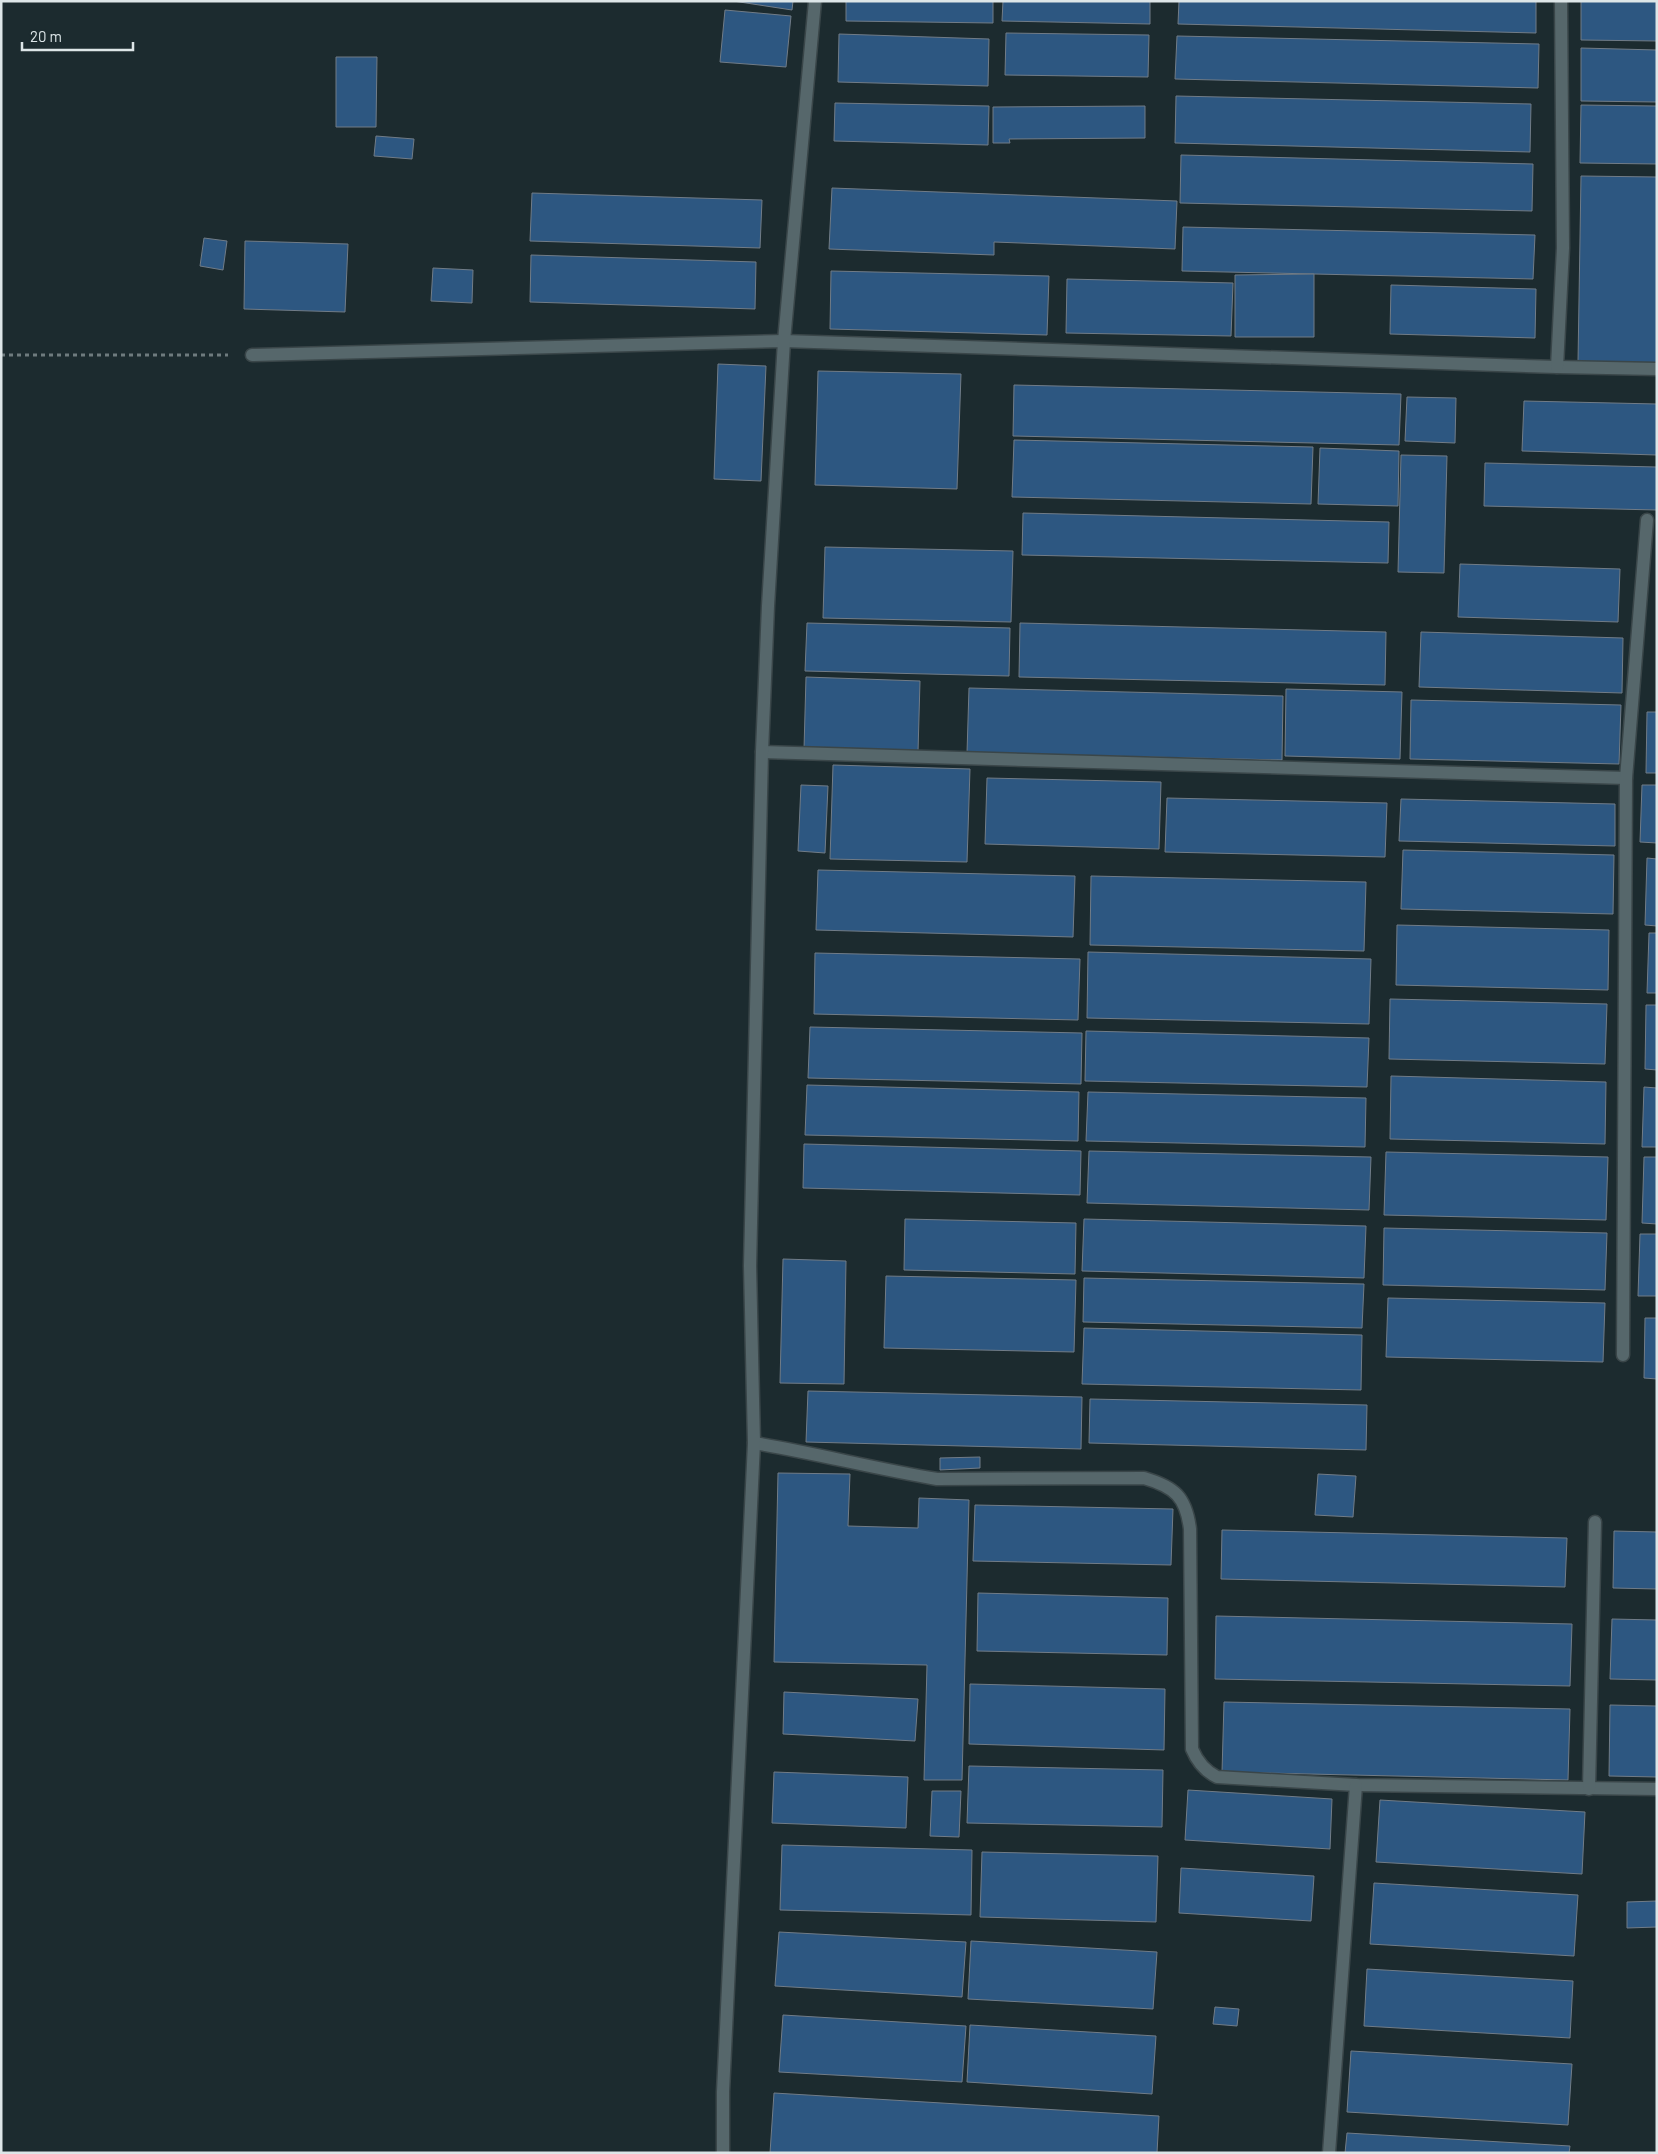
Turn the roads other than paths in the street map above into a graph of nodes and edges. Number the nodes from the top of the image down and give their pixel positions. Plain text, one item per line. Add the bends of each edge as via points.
1 (815, 1) edge
2 (1561, 1) edge
3 (784, 341) junction
4 (252, 355) road end
5 (1557, 367) junction
6 (1657, 369) edge
7 (1647, 520) dead end
8 (762, 752) junction
9 (1626, 778) junction
10 (1623, 1355) dead end
11 (754, 1443) junction
12 (1595, 1522) dead end
13 (1356, 1785) junction
14 (1589, 1789) junction
15 (1657, 1789) edge
16 (723, 2153) edge
17 (1329, 2153) edge

1 - 3 street
2 - 5 street via 1563,248
3 - 4 street
3 - 5 street
3 - 8 street
5 - 6 street
7 - 9 street
8 - 9 street
8 - 11 street via 750,1266
9 - 10 street
11 - 13 street via 937,1479 1144,1478 1173,1490 1182,1499 1190,1529 1191,1736 1196,1758 1207,1772 1217,1777
11 - 16 street via 723,2082
12 - 14 street
13 - 14 street
13 - 17 street
14 - 15 street

